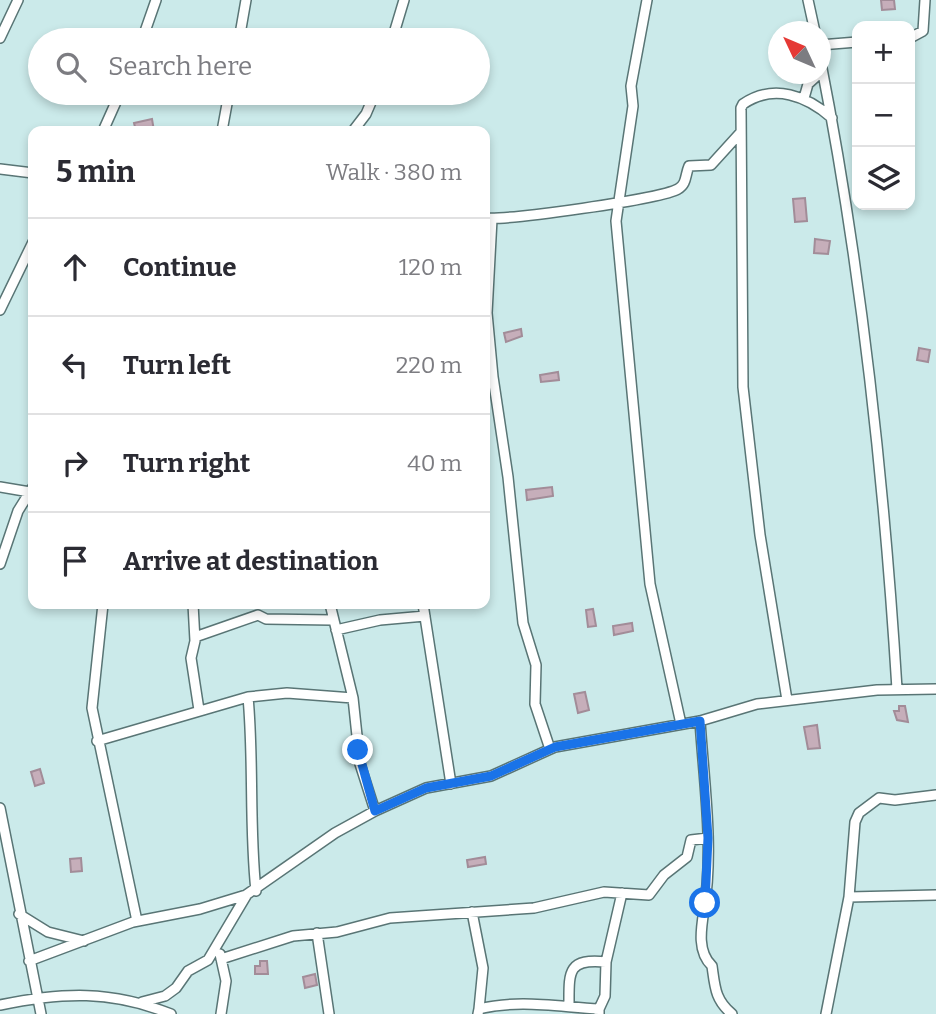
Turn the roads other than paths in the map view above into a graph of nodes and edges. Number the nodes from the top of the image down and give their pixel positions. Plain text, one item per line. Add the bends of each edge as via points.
1 (18, 0) edge
2 (156, 0) edge
3 (246, 0) edge
4 (403, 0) edge
5 (647, 0) edge
6 (808, 0) edge
7 (925, 0) edge
8 (813, 21) edge
9 (146, 28) edge
10 (241, 28) edge
11 (395, 28) edge
12 (915, 35) edge
13 (0, 38) edge
14 (852, 42) edge
15 (831, 44) edge
16 (808, 84) edge
17 (824, 84) edge
18 (804, 98) junction
19 (115, 105) edge
20 (227, 105) edge
21 (370, 105) edge
22 (832, 118) junction
23 (105, 126) edge
24 (223, 126) edge
25 (357, 126) edge
26 (741, 132) junction
27 (0, 169) edge
28 (28, 172) edge
29 (618, 203) junction
30 (490, 219) edge
31 (28, 252) edge
32 (0, 310) edge
33 (490, 345) edge
34 (0, 487) edge
35 (28, 490) edge
36 (28, 496) edge
37 (0, 564) edge
38 (102, 609) edge
39 (193, 609) edge
40 (331, 609) edge
41 (424, 609) edge
42 (425, 616) junction
43 (334, 625) junction
44 (195, 637) junction
45 (897, 689) junction
46 (936, 689) edge
47 (248, 697) junction
48 (352, 698) junction
49 (787, 700) junction
50 (198, 710) junction
51 (700, 721) junction
52 (681, 724) junction
53 (97, 741) junction
54 (550, 749) junction
55 (451, 784) junction
56 (936, 794) edge
57 (0, 808) edge
58 (375, 811) junction
59 (708, 838) junction
60 (256, 891) junction
61 (622, 893) junction
62 (246, 895) junction
63 (936, 895) edge
64 (849, 897) junction
65 (472, 912) junction
66 (19, 914) junction
67 (137, 921) junction
68 (317, 933) junction
69 (84, 941) junction
70 (218, 947) junction
71 (221, 959) junction
72 (29, 961) junction
73 (606, 962) junction
74 (37, 998) junction
75 (140, 1002) junction
76 (0, 1005) edge
77 (569, 1006) junction
78 (151, 1010) edge
79 (478, 1012) edge
80 (599, 1012) edge
81 (41, 1014) edge
82 (171, 1014) edge
83 (221, 1014) edge
84 (329, 1014) edge
85 (732, 1014) edge
86 (827, 1014) edge

1 - 13 street
2 - 9 street
3 - 10 street
4 - 11 street
5 - 29 street via 631,86 633,106
6 - 8 street
7 - 12 street via 923,31
14 - 15 street
16 - 18 street
17 - 22 street
18 - 22 street
18 - 26 street via 775,93 746,101
19 - 23 street
20 - 24 street
21 - 25 street
22 - 45 street via 869,360
26 - 29 street via 711,164 689,166 684,184 676,191
26 - 49 street via 743,387 760,535
27 - 28 street
29 - 30 street
29 - 52 street via 650,584
31 - 32 street
33 - 54 street via 523,623 536,665 535,704
34 - 35 street
36 - 37 street via 18,511
38 - 53 street via 92,708
39 - 44 street
40 - 43 street
41 - 42 street
42 - 43 street
42 - 55 street
43 - 44 street via 258,615
43 - 48 street
44 - 50 street via 191,658
45 - 46 street
45 - 49 street
47 - 48 street via 287,693
47 - 50 street
47 - 60 street
48 - 58 street via 360,764
49 - 51 street
50 - 53 street
51 - 52 street
51 - 59 street
52 - 54 street
53 - 67 street
54 - 55 street via 491,776
55 - 58 street via 414,793
56 - 64 street via 879,798 859,813
57 - 66 street
58 - 60 street via 324,841
59 - 61 street via 691,840 687,857 664,875 654,892 643,896
59 - 85 street via 703,956 712,966 720,1003
60 - 62 street
61 - 65 street via 586,895 534,908
61 - 73 street
62 - 67 street
62 - 70 street
63 - 64 street
64 - 86 street
65 - 68 street via 390,918
65 - 79 street via 483,968
66 - 69 street via 55,935
66 - 72 street
67 - 69 street
68 - 71 street via 283,938
68 - 84 street
69 - 72 street
70 - 71 street
70 - 75 street via 165,996
71 - 83 street via 226,981
72 - 74 street
73 - 77 street via 575,965
73 - 80 street via 605,996
74 - 75 street via 65,994
74 - 76 street
74 - 81 street
75 - 78 street
77 - 79 street via 503,1004
77 - 80 street
78 - 82 street

